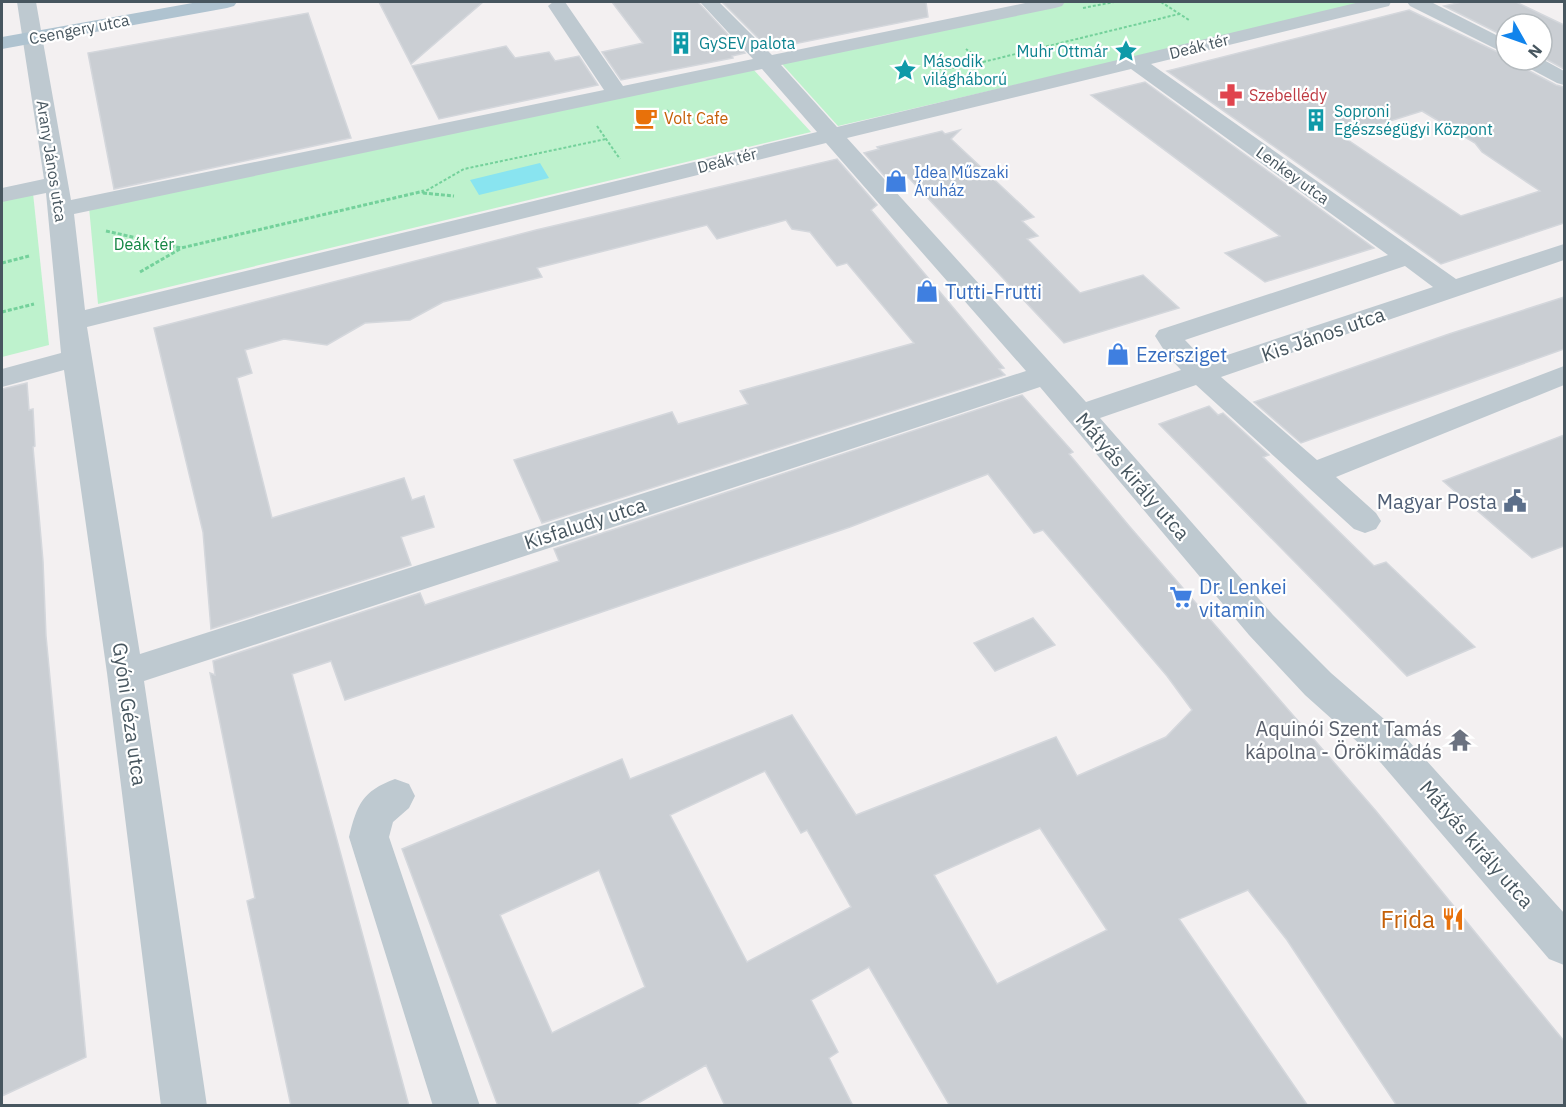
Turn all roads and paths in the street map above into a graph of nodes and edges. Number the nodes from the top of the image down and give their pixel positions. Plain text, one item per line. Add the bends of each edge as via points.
1 (26, 2) edge
2 (227, 2) edge
3 (709, 2) edge
4 (1055, 2) edge
5 (1382, 2) edge
6 (1419, 3) edge
7 (558, 6) dead end
8 (1179, 14) dead end
9 (32, 38) junction
10 (1494, 42) edge
11 (2, 43) edge
12 (1134, 61) junction
13 (767, 62) junction
14 (983, 62) dead end
15 (617, 93) junction
16 (594, 122) dead end
17 (830, 135) junction
18 (606, 139) junction
19 (626, 167) dead end
20 (55, 184) junction
21 (2, 195) edge
22 (60, 210) junction
23 (97, 229) dead end
24 (181, 248) junction
25 (1564, 252) edge
26 (29, 256) dead end
27 (1407, 257) junction
28 (2, 263) edge
29 (135, 275) dead end
30 (1453, 289) junction
31 (34, 304) dead end
32 (2, 312) edge
33 (72, 322) junction
34 (76, 358) junction
35 (1045, 375) junction
36 (1202, 375) junction
37 (1564, 375) edge
38 (2, 378) edge
39 (1080, 414) junction
40 (1312, 474) junction
41 (1365, 521) dead end
42 (125, 673) junction
43 (395, 796) dead end
44 (1564, 944) edge
45 (184, 1106) edge
46 (457, 1106) edge

1 - 9 street, Arany János utca
2 - 9 main road, Csengery utca
3 - 13 street, Mátyás király utca
4 - 13 street
5 - 12 street, Deák tér
6 - 10 street
7 - 15 street
8 - 14 path
9 - 11 main road, Csengery utca
9 - 20 street, Arany János utca
12 - 17 street, Deák tér
12 - 27 street, Lenkey utca
13 - 15 street
13 - 17 street, Mátyás király utca
15 - 22 street
16 - 18 path
17 - 33 street, Deák tér
17 - 35 street, Mátyás király utca
18 - 19 path
18 - 24 path via 464,169 421,193
20 - 21 street
20 - 22 street, Arany János utca
22 - 33 street, Arany János utca
23 - 24 path
24 - 29 path
25 - 30 street, Kis János utca
26 - 28 path
27 - 30 street, Lenkey utca
27 - 36 street via 1169,336
30 - 36 street, Kis János utca
31 - 32 path
33 - 34 street, Gyóni Géza utca
34 - 38 street
34 - 42 street, Gyóni Géza utca
35 - 39 street, Mátyás király utca
35 - 42 street, Kisfaludy utca
36 - 39 street, Kis János utca
36 - 40 street
37 - 40 street
39 - 44 street, Mátyás király utca via 1261,625 1318,684 1394,751
40 - 41 street
42 - 45 street, Gyóni Géza utca
43 - 46 street via 375,812 369,837

